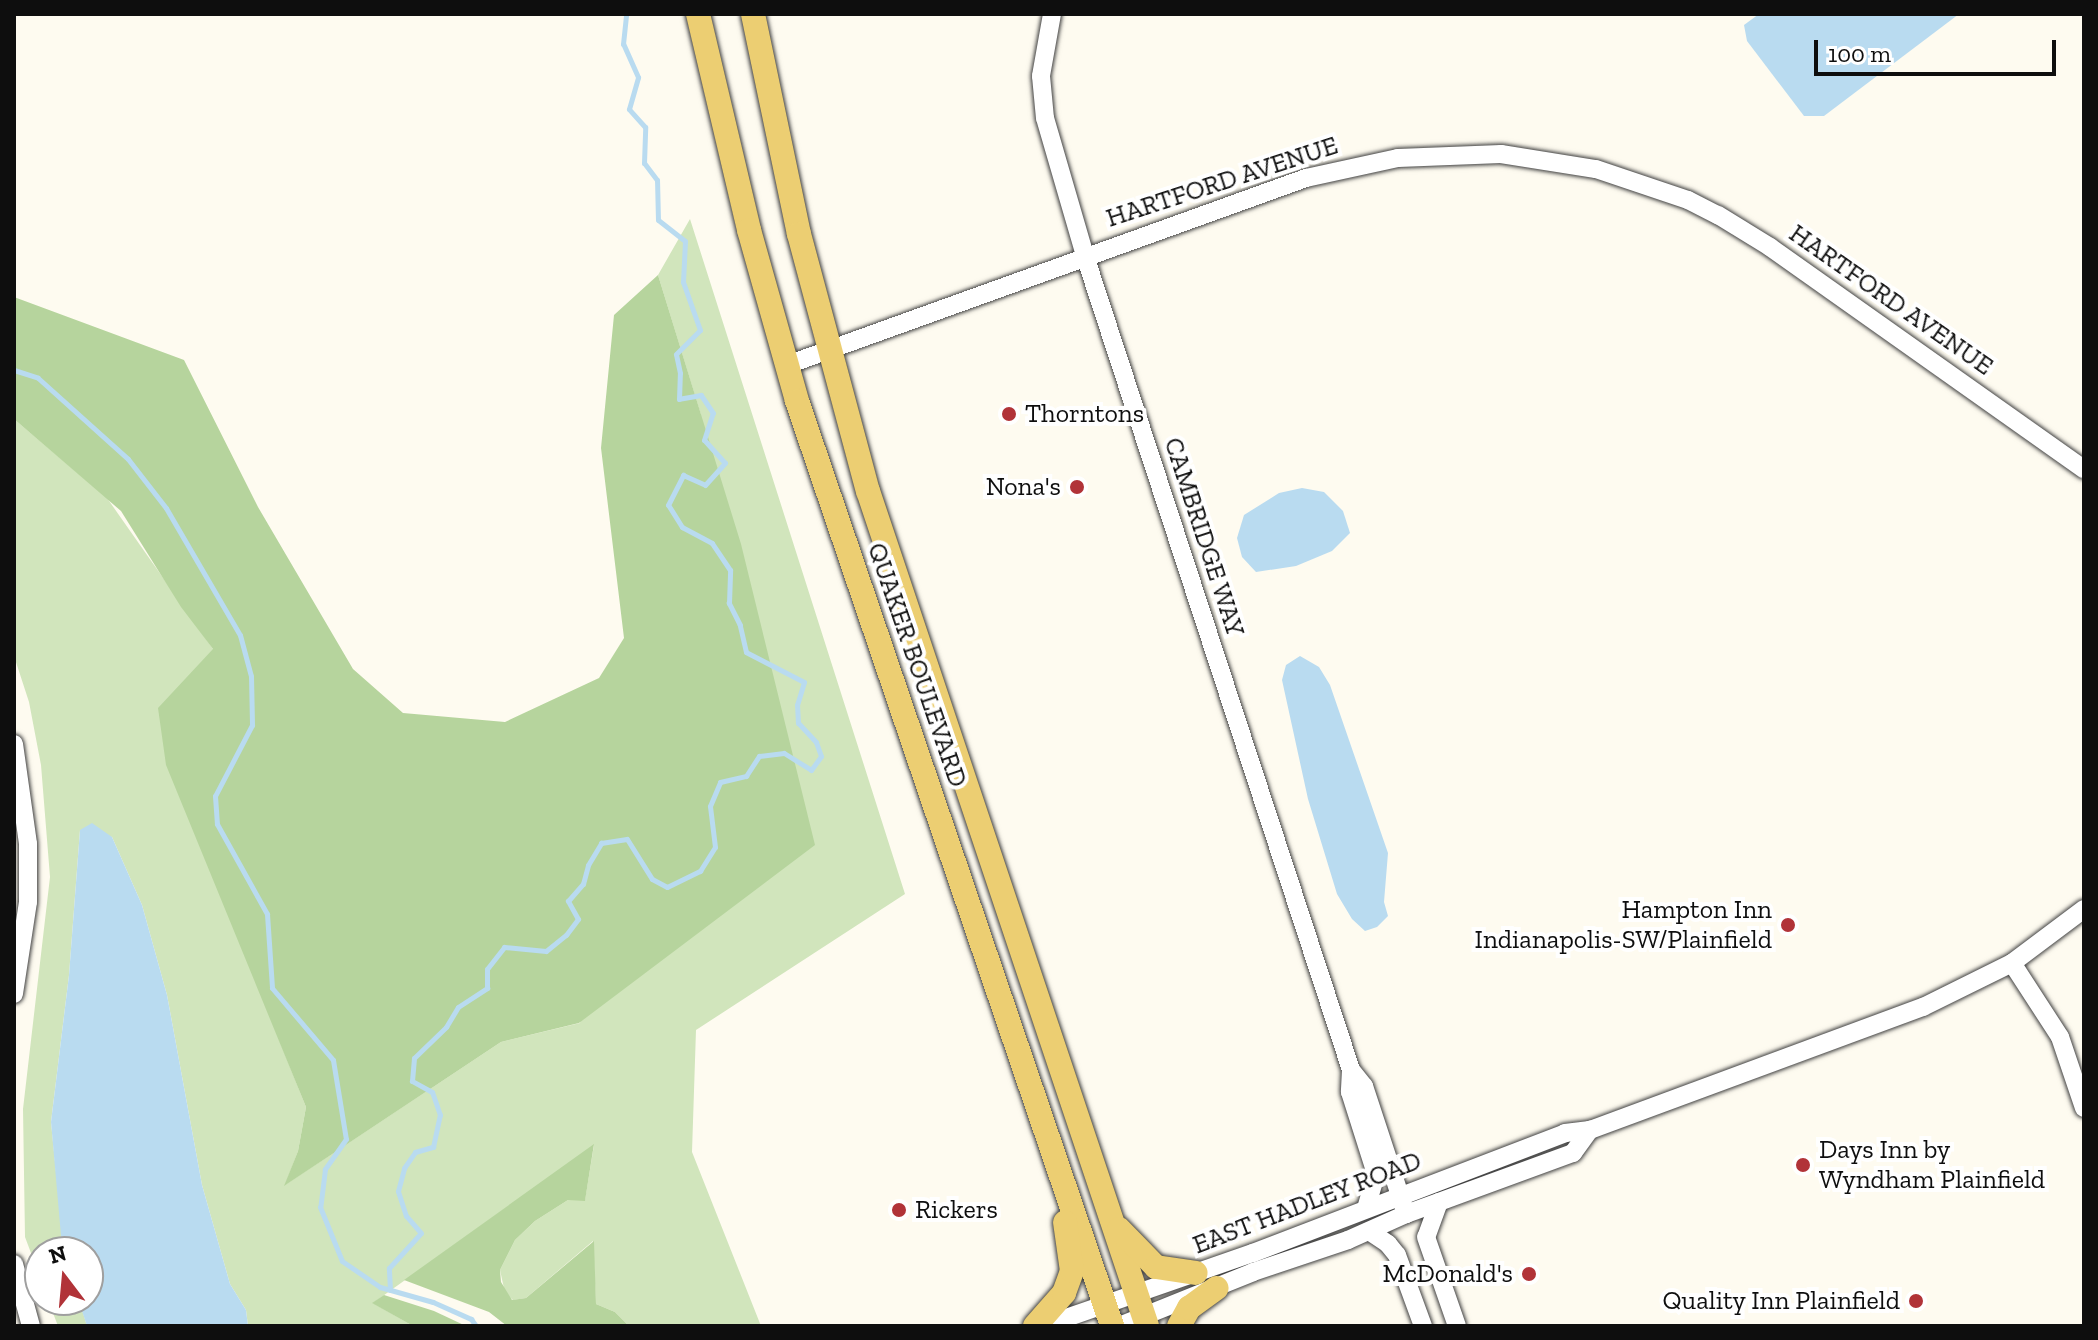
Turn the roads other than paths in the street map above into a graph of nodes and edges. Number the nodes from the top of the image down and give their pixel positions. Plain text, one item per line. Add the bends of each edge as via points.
1 (698, 14) edge
2 (753, 14) edge
3 (1052, 14) edge
4 (1085, 256) junction
5 (828, 350) junction
6 (787, 365) junction
7 (2084, 469) edge
8 (14, 744) edge
9 (2084, 909) edge
10 (2012, 963) junction
11 (14, 994) edge
12 (1351, 1070) junction
13 (2084, 1108) edge
14 (1590, 1130) junction
15 (1057, 1164) junction
16 (1400, 1195) junction
17 (1439, 1202) junction
18 (1366, 1209) junction
19 (1406, 1214) junction
20 (1110, 1219) junction
21 (1369, 1231) junction
22 (14, 1264) edge
23 (1196, 1273) junction
24 (1217, 1288) junction
25 (1142, 1312) edge
26 (1108, 1315) edge
27 (31, 1326) edge
28 (1035, 1326) edge
29 (1043, 1326) edge
30 (1119, 1326) edge
31 (1179, 1326) edge
32 (1423, 1326) edge
33 (1457, 1326) edge

1 - 6 main road, QUAKER BOULEVARD
2 - 5 main road, QUAKER BOULEVARD
3 - 4 street, CAMBRIDGE WAY via 1041,76 1045,118
4 - 5 street, HARTFORD AVENUE
4 - 7 street, HARTFORD AVENUE via 1274,188 1368,162 1501,154 1596,169 1688,200 1744,229
4 - 12 street, CAMBRIDGE WAY
5 - 6 street, HARTFORD AVENUE
5 - 20 main road, QUAKER BOULEVARD via 892,569
6 - 15 main road, QUAKER BOULEVARD
8 - 11 street via 28,844 28,902
9 - 10 street, EAST HADLEY ROAD
10 - 13 street via 2060,1037
10 - 14 street, EAST HADLEY ROAD via 1901,1015
12 - 16 street, CAMBRIDGE WAY via 1364,1086
12 - 18 street, CAMBRIDGE WAY via 1350,1092 1376,1174
14 - 16 street, EAST HADLEY ROAD via 1565,1133
14 - 17 street, EAST HADLEY ROAD via 1573,1153
15 - 26 main road, QUAKER BOULEVARD
15 - 28 main road via 1072,1271 1064,1293
16 - 18 street, EAST HADLEY ROAD
16 - 19 street, CAMBRIDGE WAY
17 - 19 street, EAST HADLEY ROAD
17 - 33 street via 1426,1237
18 - 23 street, EAST HADLEY ROAD
19 - 21 street, EAST HADLEY ROAD
20 - 23 main road via 1156,1267
20 - 25 main road, QUAKER BOULEVARD
21 - 24 street, EAST HADLEY ROAD
21 - 32 street via 1397,1255
22 - 27 street
23 - 25 street, EAST HADLEY ROAD
24 - 25 street, EAST HADLEY ROAD
24 - 31 main road via 1189,1308
25 - 26 street, EAST HADLEY ROAD
25 - 30 street, EAST HADLEY ROAD
26 - 29 street, EAST HADLEY ROAD

